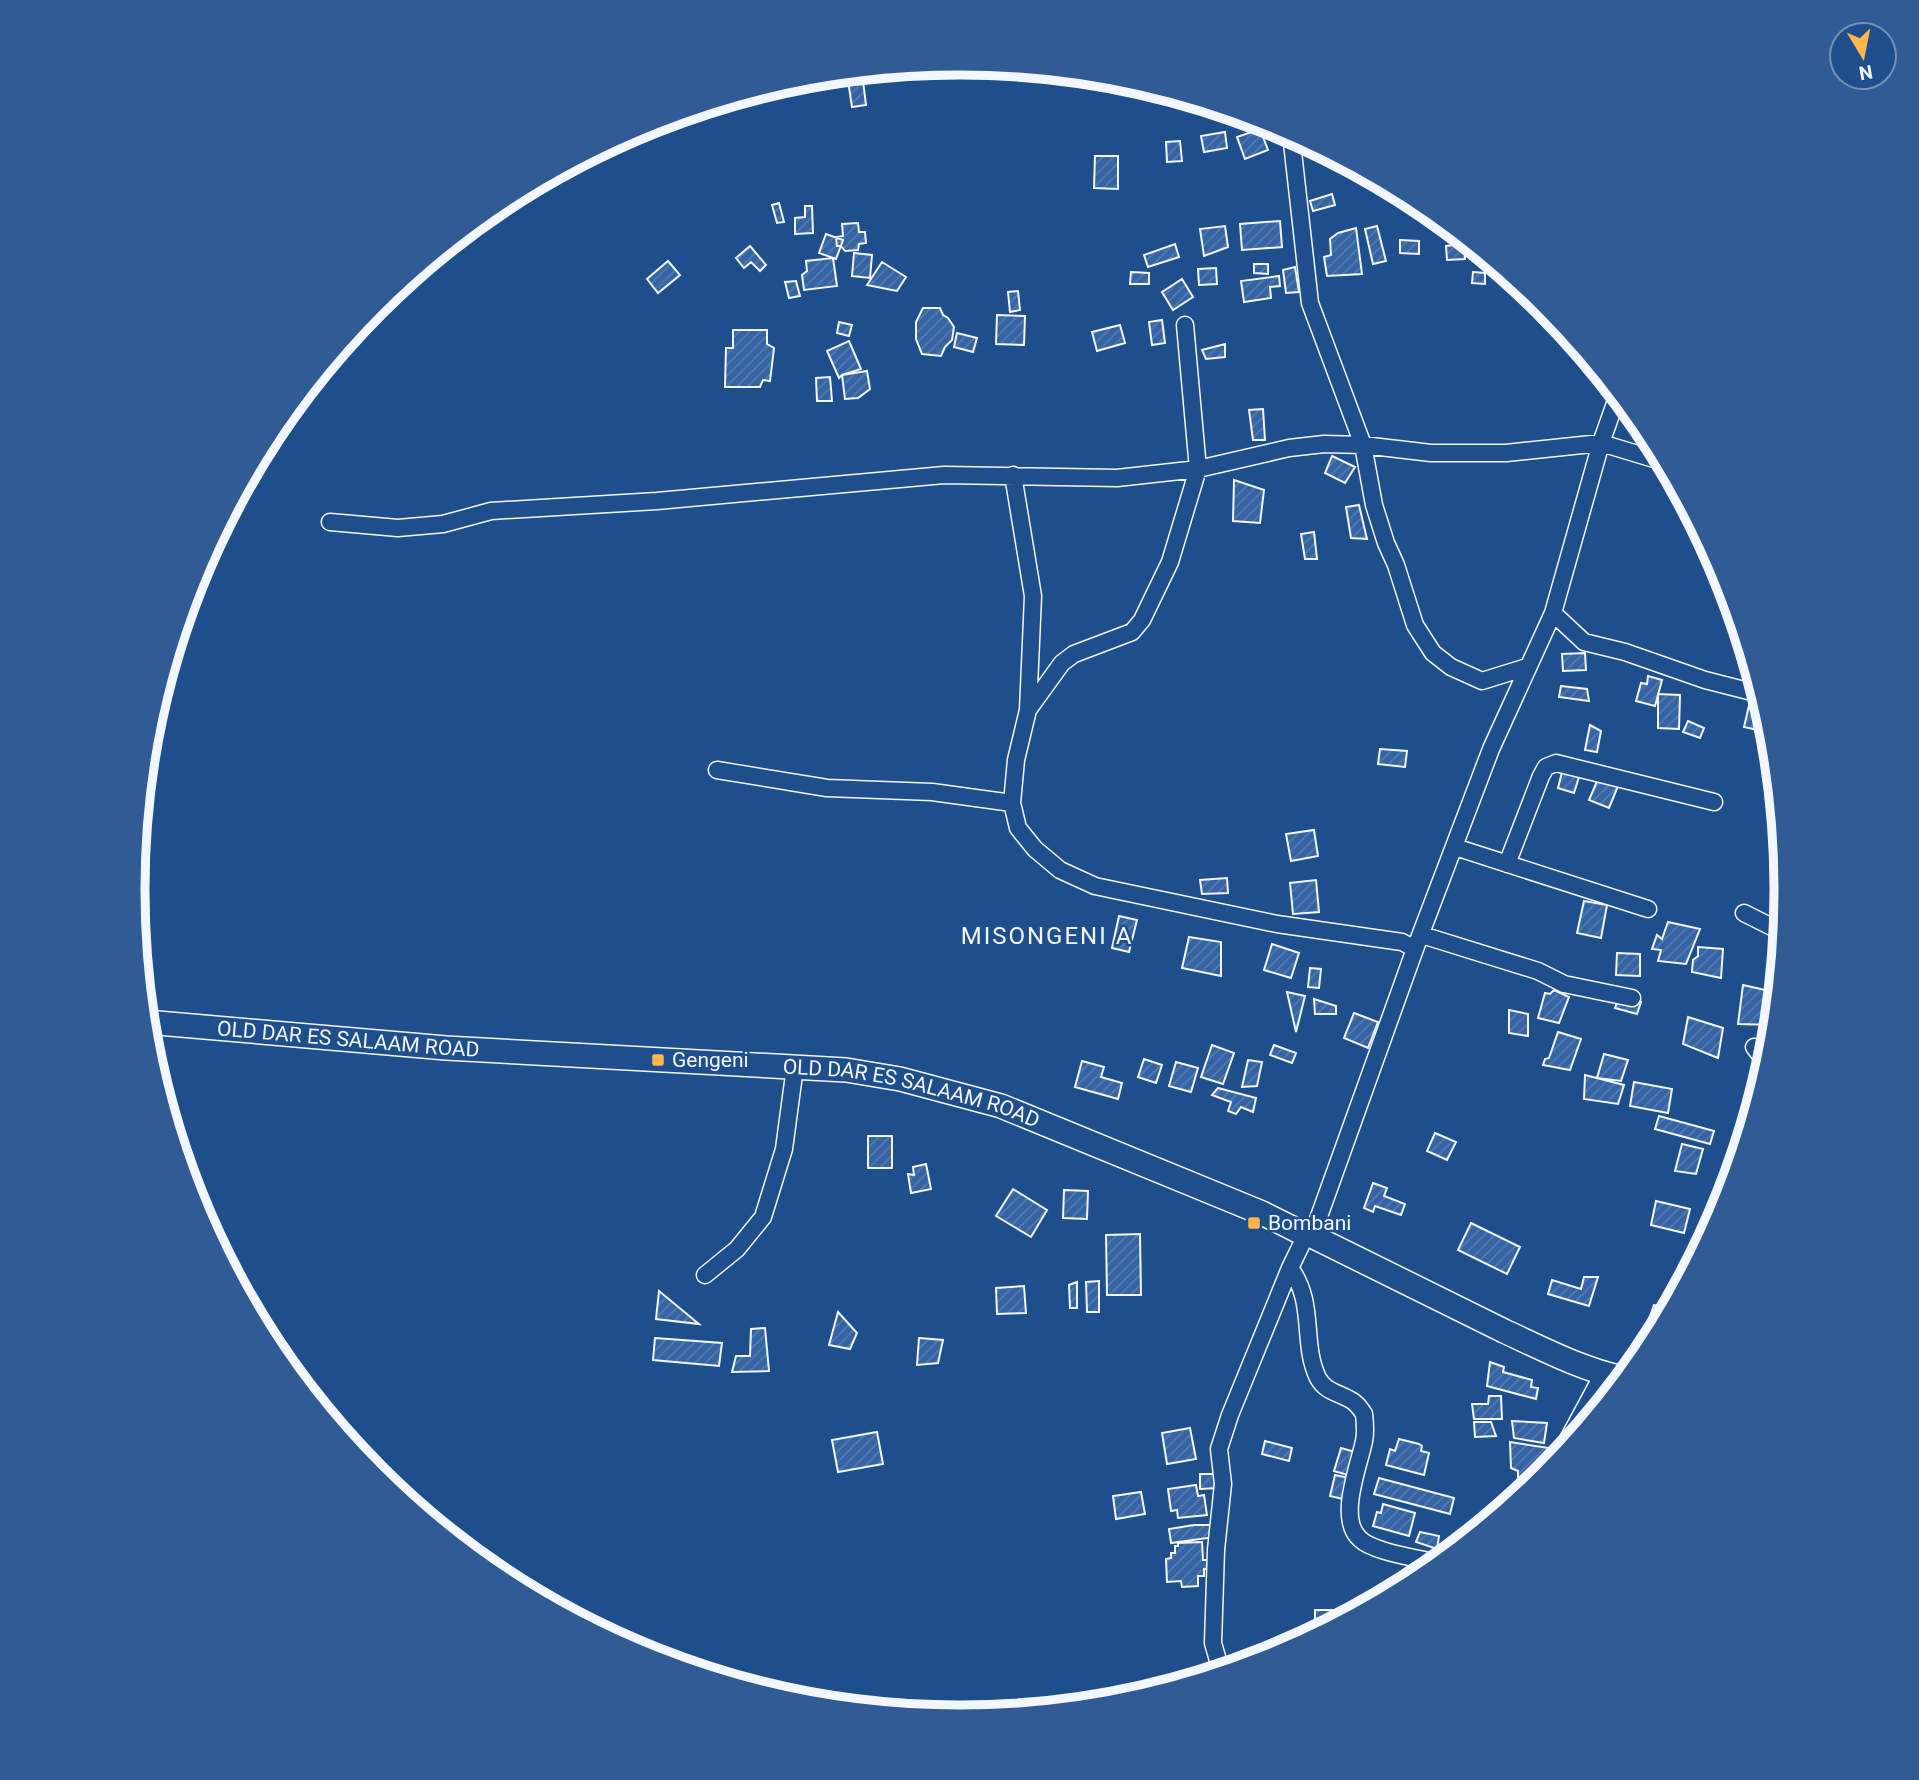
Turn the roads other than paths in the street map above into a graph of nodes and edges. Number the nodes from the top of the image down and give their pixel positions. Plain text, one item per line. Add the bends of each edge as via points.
1 (1292, 147) edge
2 (1185, 325) dead end
3 (1614, 405) edge
4 (1601, 443) junction
5 (1363, 445) junction
6 (1650, 458) edge
7 (1198, 469) junction
8 (1013, 475) junction
9 (330, 522) dead end
10 (1553, 613) junction
11 (1527, 667) junction
12 (1749, 691) edge
13 (1028, 709) junction
14 (717, 770) dead end
15 (1714, 802) dead end
16 (1012, 803) junction
17 (1455, 847) junction
18 (1507, 864) junction
19 (1648, 909) dead end
20 (1744, 913) dead end
21 (1773, 928) edge
22 (1419, 942) junction
23 (1632, 998) dead end
24 (156, 1023) edge
25 (1754, 1047) dead end
26 (1758, 1052) edge
27 (795, 1067) junction
28 (1309, 1236) junction
29 (1290, 1268) junction
30 (705, 1275) dead end
31 (1613, 1376) edge
32 (1422, 1559) edge
33 (1219, 1663) edge

1 - 5 street via 1310,303
2 - 7 street
3 - 4 street
4 - 5 street via 1506,453 1431,453
4 - 6 street
4 - 10 street
5 - 7 street via 1289,448
5 - 11 street via 1386,543 1415,625 1433,653 1482,681
7 - 8 street via 1117,478
7 - 13 street via 1170,562 1142,620 1132,632 1062,663
8 - 9 street via 944,475 491,511 443,524 398,528
8 - 13 street via 1033,596
10 - 11 street
10 - 12 street via 1584,642
11 - 17 street
13 - 16 street
14 - 16 street via 827,788 932,792
15 - 18 street via 1556,763 1541,776
16 - 22 street via 1018,828 1035,849 1060,870 1095,886 1277,924
17 - 18 street
17 - 22 street
18 - 19 street
20 - 21 street
22 - 23 street via 1538,971 1564,984
22 - 28 street
24 - 27 street, OLD DAR ES SALAAM ROAD via 446,1048
25 - 26 street
27 - 28 street, OLD DAR ES SALAAM ROAD via 900,1079 1002,1106
27 - 30 street via 784,1149 763,1217 737,1249
28 - 29 street
28 - 31 street, OLD DAR ES SALAAM ROAD via 1563,1359
29 - 32 street via 1300,1282 1320,1381 1327,1390 1350,1399 1364,1414 1365,1438 1351,1497 1351,1525 1360,1539
29 - 33 street via 1219,1449 1223,1484 1213,1643

